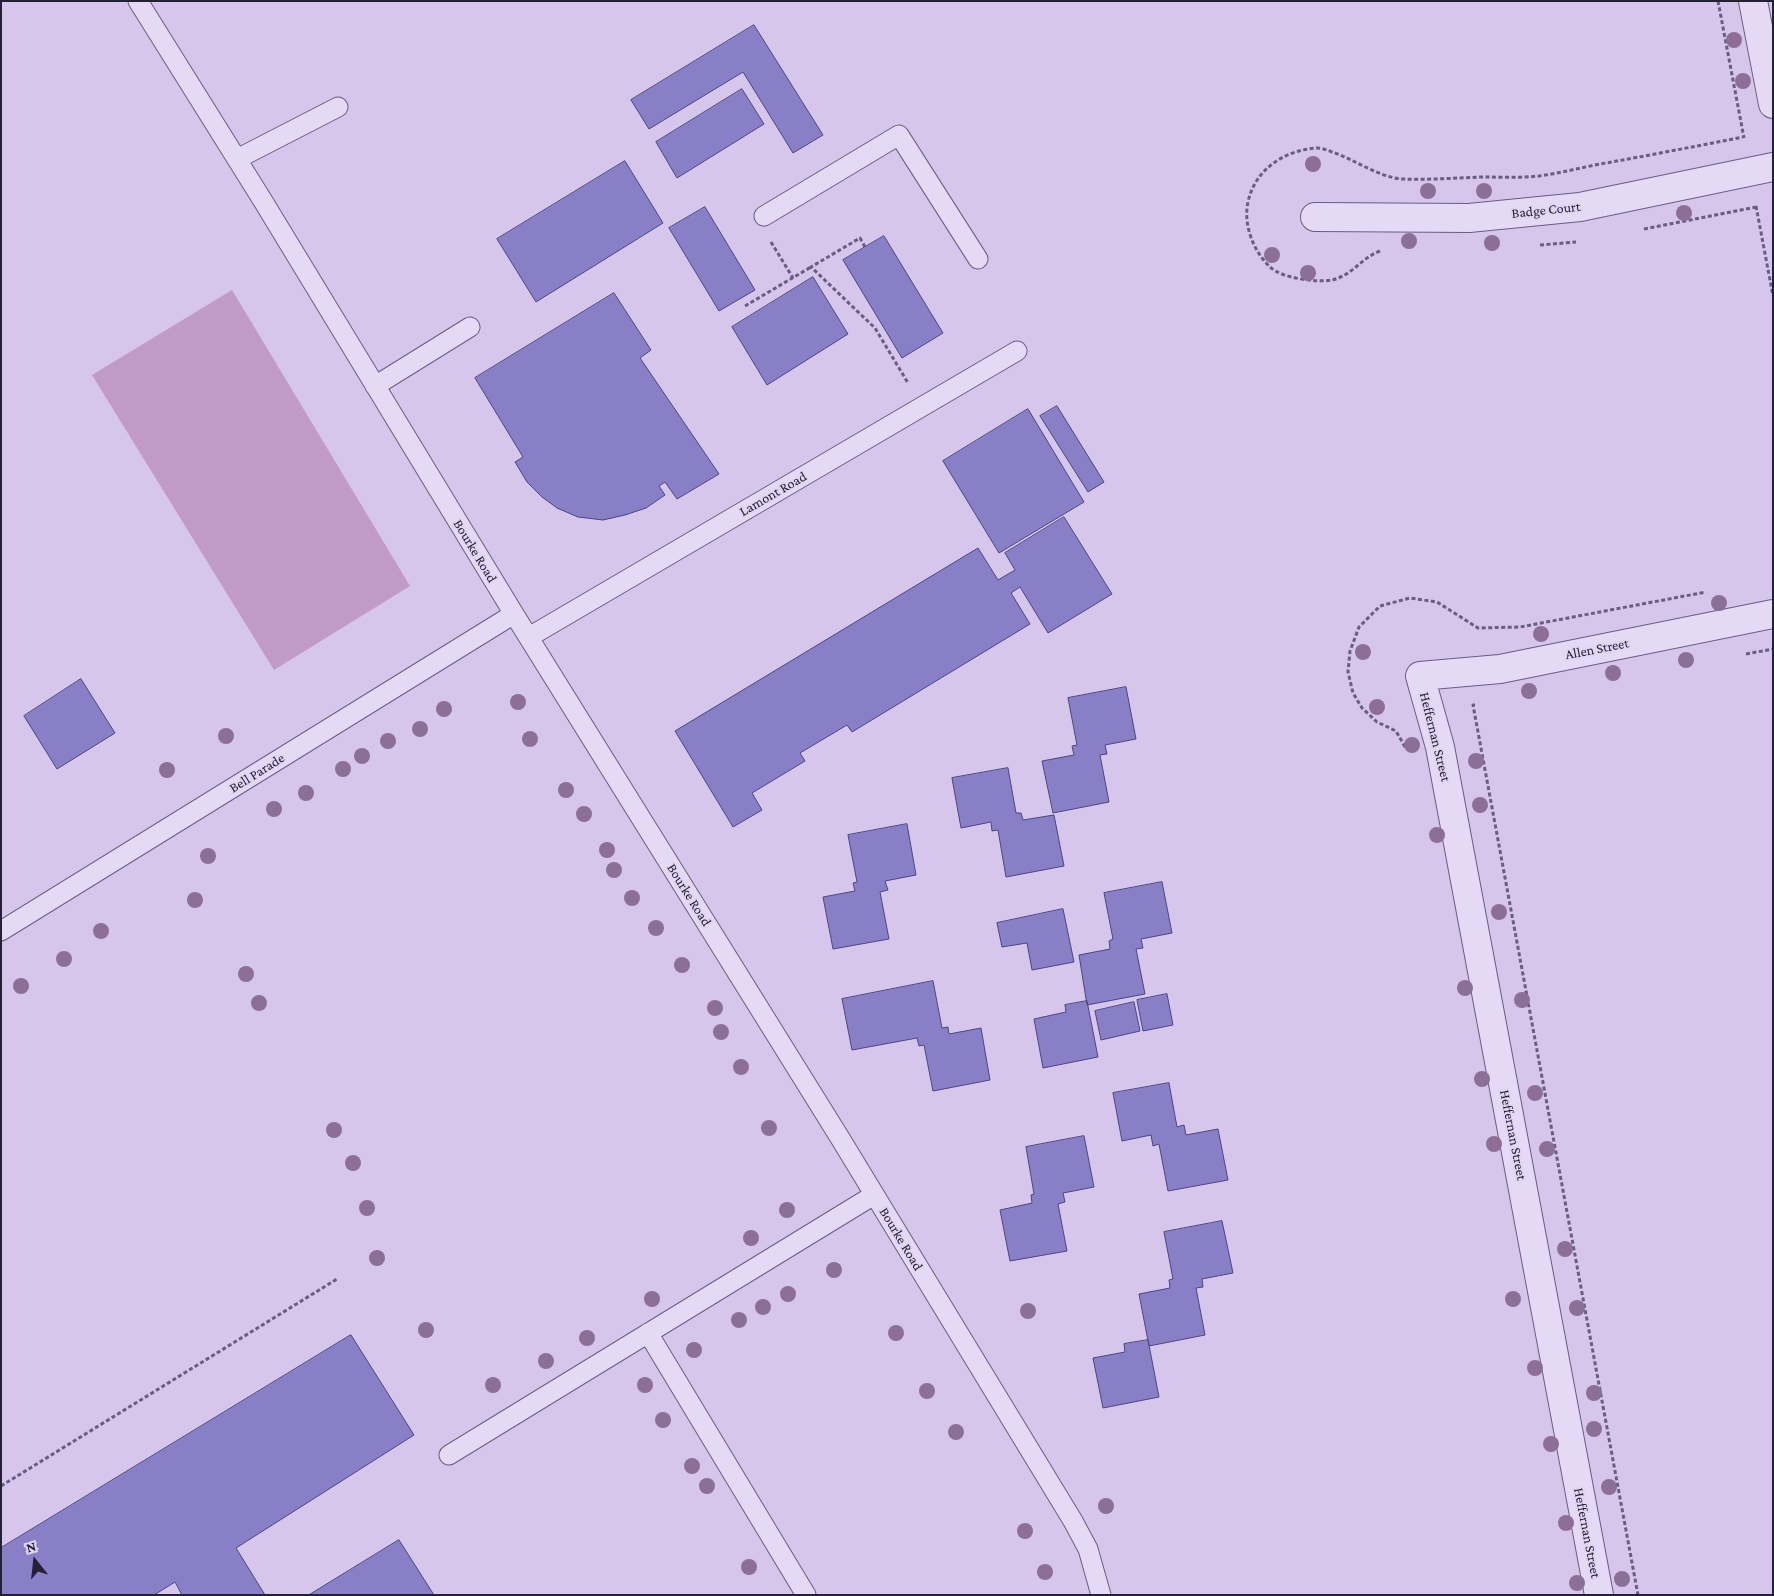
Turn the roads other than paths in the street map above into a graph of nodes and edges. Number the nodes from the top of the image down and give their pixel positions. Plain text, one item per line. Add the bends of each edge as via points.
1 (138, 1) edge
2 (1753, 1) edge
3 (1773, 104) edge
4 (338, 107) dead end
5 (237, 159) junction
6 (1773, 167) edge
7 (764, 216) road end
8 (1315, 217) dead end
9 (978, 259) dead end
10 (470, 327) dead end
11 (1017, 351) dead end
12 (375, 386) junction
13 (514, 614) junction
14 (1773, 614) edge
15 (529, 637) junction
16 (1420, 676) joint
17 (1, 931) edge
18 (874, 1194) junction
19 (648, 1333) junction
20 (449, 1455) dead end
21 (806, 1595) edge
22 (1101, 1595) edge
23 (1599, 1595) edge

1 - 5 lane, Bourke Road
2 - 3 street
4 - 5 lane
5 - 12 lane, Bourke Road
6 - 8 street, Badge Court via 1580,207 1469,218
7 - 9 lane via 899,135
10 - 12 lane
11 - 15 lane, Lamont Road
12 - 13 lane, Bourke Road
13 - 15 lane, Bourke Road
13 - 17 lane, Bell Parade
14 - 16 street, Allen Street via 1500,669
15 - 18 lane, Bourke Road
16 - 23 street, Heffernan Street via 1440,747
18 - 19 lane
18 - 22 lane, Bourke Road via 1073,1521 1088,1549
19 - 20 lane
19 - 21 lane

